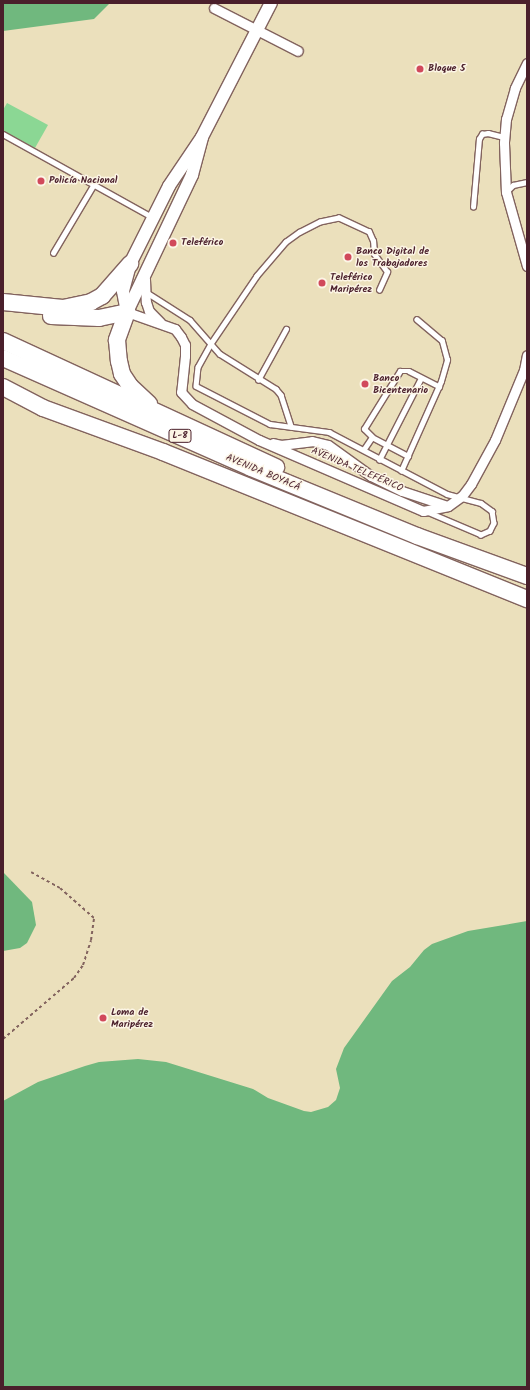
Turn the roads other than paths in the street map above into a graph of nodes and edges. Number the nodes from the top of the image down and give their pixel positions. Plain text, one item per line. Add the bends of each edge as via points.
1 (271, 3) edge
2 (214, 8) dead end
3 (258, 30) junction
4 (298, 51) dead end
5 (527, 63) edge
6 (3, 134) edge
7 (202, 137) junction
8 (504, 137) junction
9 (527, 182) edge
10 (94, 184) junction
11 (169, 186) junction
12 (506, 192) junction
13 (183, 194) junction
14 (473, 207) dead end
15 (154, 218) junction
16 (53, 253) dead end
17 (130, 264) junction
18 (527, 266) edge
19 (145, 270) junction
20 (144, 290) junction
21 (379, 290) dead end
22 (3, 291) edge
23 (3, 302) edge
24 (46, 307) junction
25 (127, 312) junction
26 (3, 315) edge
27 (417, 320) dead end
28 (160, 322) junction
29 (286, 329) dead end
30 (3, 341) edge
31 (211, 344) junction
32 (527, 355) edge
33 (3, 358) edge
34 (525, 370) edge
35 (421, 378) junction
36 (258, 380) junction
37 (439, 386) junction
38 (3, 387) edge
39 (3, 396) edge
40 (44, 408) junction
41 (156, 411) junction
42 (291, 426) junction
43 (372, 437) junction
44 (259, 440) junction
45 (387, 444) junction
46 (364, 449) junction
47 (408, 456) junction
48 (379, 460) junction
49 (401, 471) junction
50 (462, 496) junction
51 (448, 506) junction
52 (423, 511) junction
53 (357, 512) junction
54 (527, 576) edge
55 (527, 599) edge

1 - 3 street
2 - 3 street
3 - 4 street
3 - 7 street
5 - 8 street via 514,88
6 - 10 lane
7 - 11 street
7 - 13 street via 196,163
8 - 12 street
8 - 14 lane via 488,133 482,134 479,139
9 - 12 lane via 513,184
10 - 15 lane
10 - 16 lane
11 - 13 street via 179,183 183,188
11 - 15 street
12 - 18 street
13 - 19 street
15 - 17 street
17 - 24 highway via 102,296 91,302 75,306
17 - 25 street via 123,291
19 - 20 street, AVENIDA TELEFÉRICO
19 - 25 street
20 - 28 street, AVENIDA TELEFÉRICO via 149,312
20 - 31 lane via 190,320
21 - 31 lane via 387,272 374,254 369,232 339,218 320,222 286,242 257,276
22 - 24 highway
23 - 24 highway
25 - 26 highway via 80,319 10,312
25 - 28 street, AVENIDA TELEFÉRICO
25 - 41 highway via 117,340 122,374 130,386
27 - 37 lane via 442,341 447,353
28 - 44 street, AVENIDA TELEFÉRICO via 175,329 185,345 181,392 186,399
29 - 36 lane
30 - 41 highway
31 - 36 lane via 220,354
31 - 42 lane via 198,367 196,386 270,424
32 - 34 street
33 - 53 highway, AVENIDA BOYACÁ / L-8
34 - 50 street via 495,440
35 - 37 lane
35 - 43 lane via 409,371 400,371 364,429
35 - 45 lane
36 - 42 lane via 276,389 281,395
37 - 47 lane
38 - 40 highway, AVENIDA BOYACÁ / L-8
39 - 40 highway
40 - 55 highway, AVENIDA BOYACÁ / L-8 via 163,452
41 - 53 highway via 306,481
42 - 46 lane via 330,432
43 - 45 lane
43 - 46 lane
44 - 51 street, AVENIDA TELEFÉRICO via 281,445 312,441 328,445 371,476 402,491
44 - 52 street, AVENIDA TELEFÉRICO
45 - 47 lane
45 - 48 lane
46 - 48 lane
47 - 49 lane
48 - 49 lane
49 - 50 lane via 447,494
50 - 51 street
50 - 52 lane via 481,503 492,511 494,523 487,534 481,534
51 - 52 street
53 - 54 highway, AVENIDA BOYACÁ / L-8

